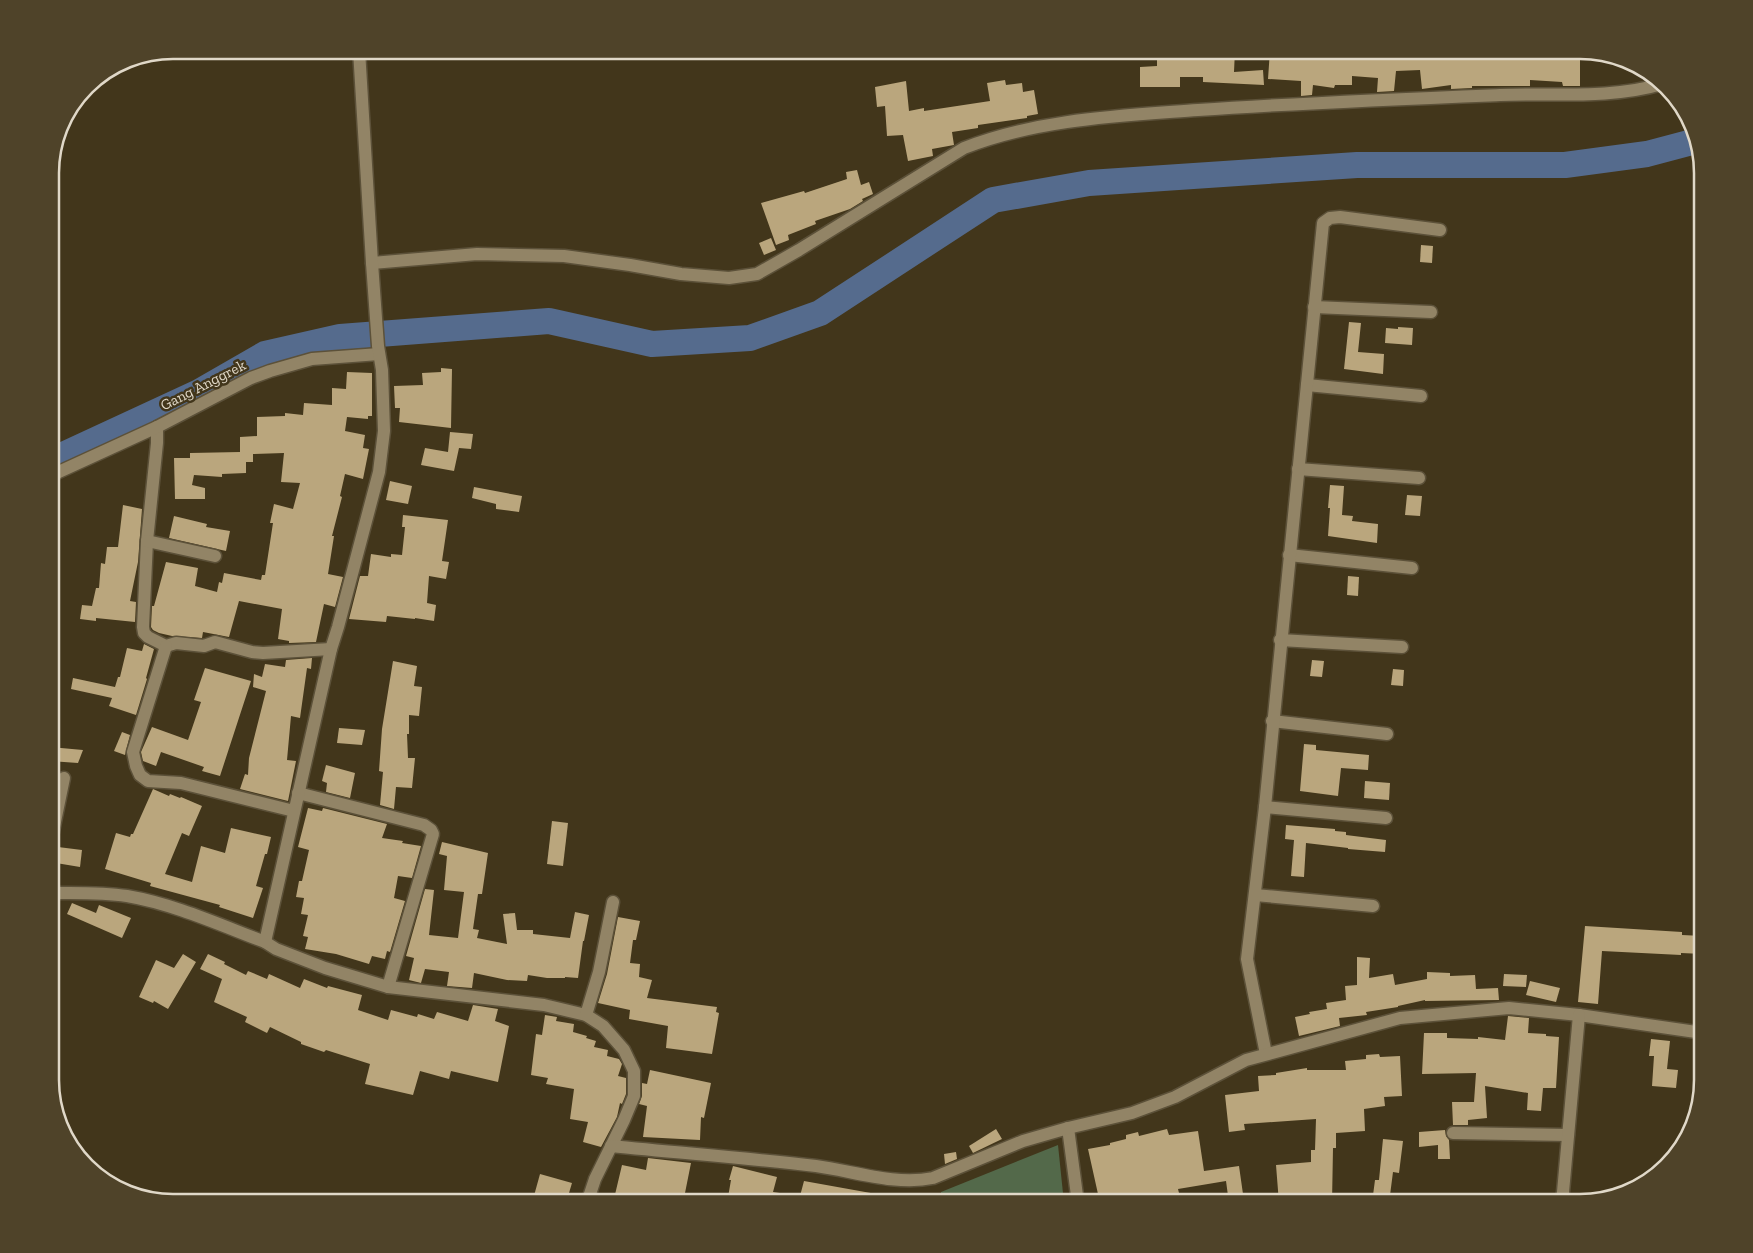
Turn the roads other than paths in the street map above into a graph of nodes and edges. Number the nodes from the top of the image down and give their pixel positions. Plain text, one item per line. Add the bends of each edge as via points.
1 (361, 59) edge
2 (1654, 86) edge
3 (1440, 230) dead end
4 (372, 263) junction
5 (1314, 307) junction
6 (1431, 312) dead end
7 (380, 358) junction
8 (1307, 385) junction
9 (1421, 396) dead end
10 (157, 427) junction
11 (1298, 469) junction
12 (59, 472) edge
13 (1418, 478) dead end
14 (147, 541) junction
15 (1289, 555) junction
16 (215, 556) dead end
17 (1412, 568) dead end
18 (1280, 640) junction
19 (166, 646) junction
20 (1402, 646) dead end
21 (331, 649) junction
22 (1272, 721) junction
23 (1387, 734) dead end
24 (64, 778) dead end
25 (298, 794) junction
26 (59, 802) edge
27 (1264, 807) junction
28 (294, 811) junction
29 (1386, 818) dead end
30 (59, 893) edge
31 (1255, 895) junction
32 (613, 902) dead end
33 (1373, 906) dead end
34 (265, 942) junction
35 (388, 986) junction
36 (586, 1015) junction
37 (1579, 1015) junction
38 (1694, 1032) edge
39 (1266, 1054) junction
40 (1068, 1128) junction
41 (1453, 1133) dead end
42 (1568, 1135) junction
43 (611, 1146) junction
44 (590, 1194) edge
45 (1077, 1194) edge
46 (1563, 1194) edge

1 - 4 street
2 - 4 street via 1623,92 1378,100 1097,117 1036,127 992,137 964,148 757,274 728,278 681,274 564,256 477,254
3 - 5 street via 1340,216 1330,218 1323,223
4 - 7 street
5 - 6 street
5 - 8 street
7 - 10 street, Gang Anggrek via 312,360 270,371
7 - 21 street via 384,431 379,472
8 - 9 street
8 - 11 street
10 - 12 street, Gang Anggrek
10 - 14 street
11 - 13 street
11 - 15 street
14 - 16 street
14 - 19 street via 144,633
15 - 17 street
15 - 18 street
18 - 20 street
18 - 22 street
19 - 21 street via 176,643 204,646 215,642 252,652
19 - 28 street via 133,752 140,775 148,781 181,783
21 - 25 street
22 - 23 street
22 - 27 street
24 - 26 street
25 - 28 street
25 - 35 street via 424,825 433,834
27 - 29 street
27 - 31 street
28 - 34 street
30 - 34 street via 129,896
31 - 33 street
31 - 39 street via 1247,959
32 - 36 street via 599,972
34 - 35 street via 325,968
35 - 36 street via 544,1005
36 - 43 street via 603,1026 624,1050 634,1071 634,1096
37 - 38 street
37 - 39 street via 1509,1008 1448,1012 1400,1018
37 - 42 street
39 - 40 street via 1246,1060 1175,1097 1132,1113
40 - 43 street via 1023,1141 933,1178 918,1181 816,1166
40 - 45 street
41 - 42 street
42 - 46 street
43 - 44 street

